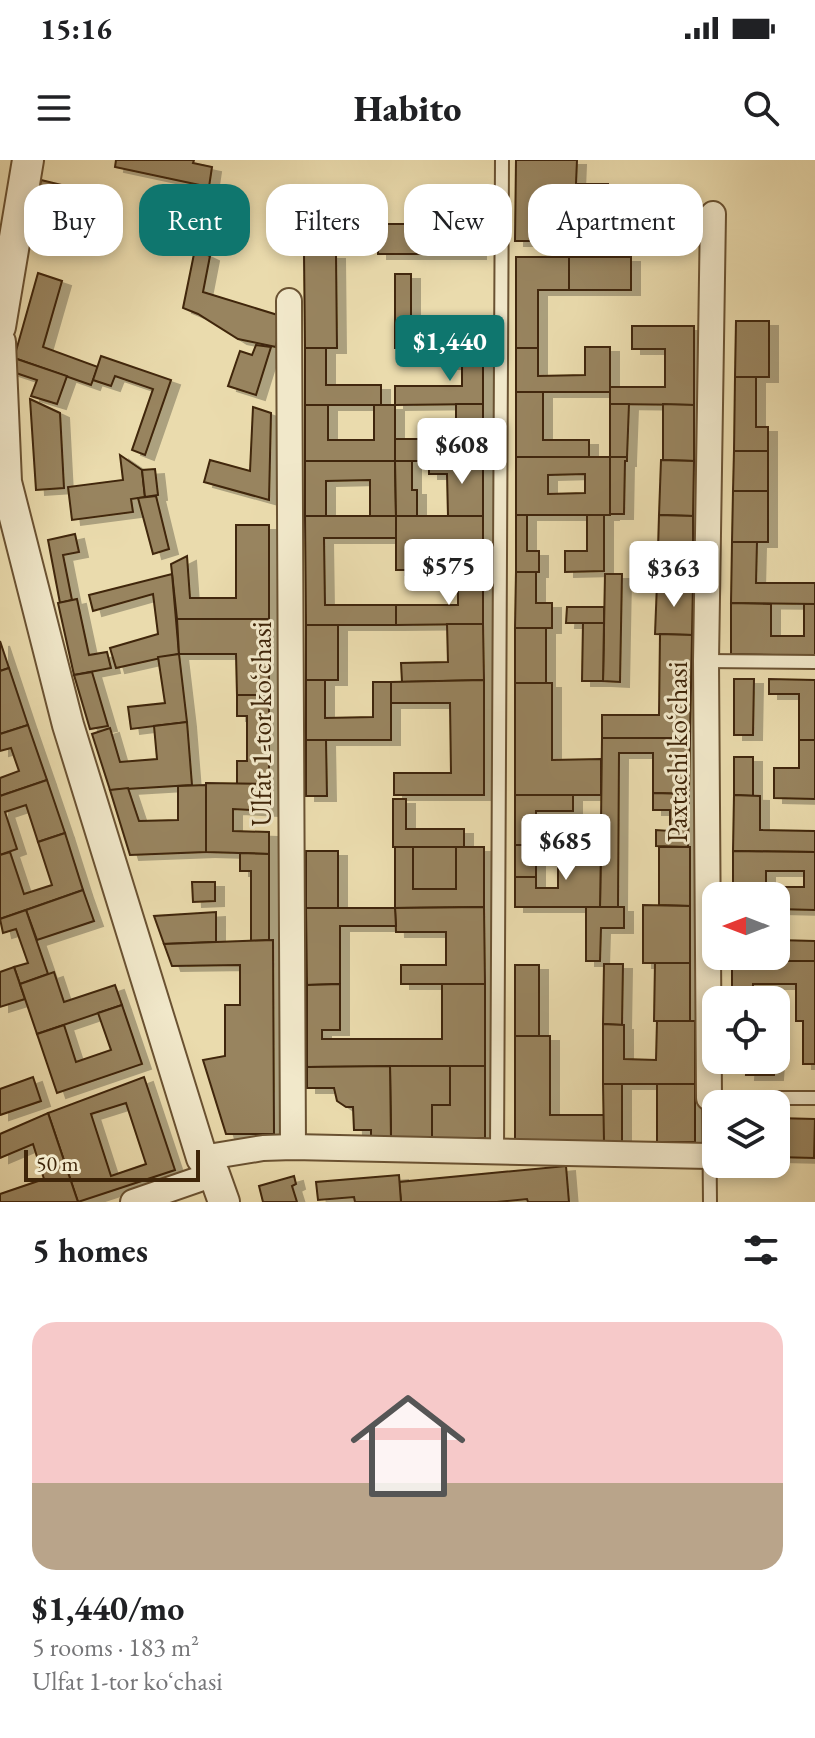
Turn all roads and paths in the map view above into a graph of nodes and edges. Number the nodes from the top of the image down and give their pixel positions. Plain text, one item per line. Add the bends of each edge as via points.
1 (28, 160) edge
2 (502, 160) edge
3 (713, 214) dead end
4 (289, 301) dead end
5 (0, 327) edge
6 (0, 342) edge
7 (3, 482) edge
8 (706, 661) junction
9 (815, 662) edge
10 (709, 1090) edge
11 (790, 1098) edge
12 (815, 1098) edge
13 (293, 1147) junction
14 (497, 1151) junction
15 (702, 1156) edge
16 (213, 1178) edge
17 (709, 1178) edge
18 (133, 1202) edge
19 (710, 1202) edge

1 - 5 street
2 - 14 lane
3 - 8 street, Paxtachi koʻchasi
4 - 13 street, Ulfat 1-tor koʻchasi
6 - 7 street
7 - 16 street via 68,725
8 - 9 lane
8 - 10 street, Paxtachi koʻchasi
11 - 12 lane
13 - 14 street
13 - 16 street via 263,1148
14 - 15 street
16 - 18 street
17 - 19 lane

